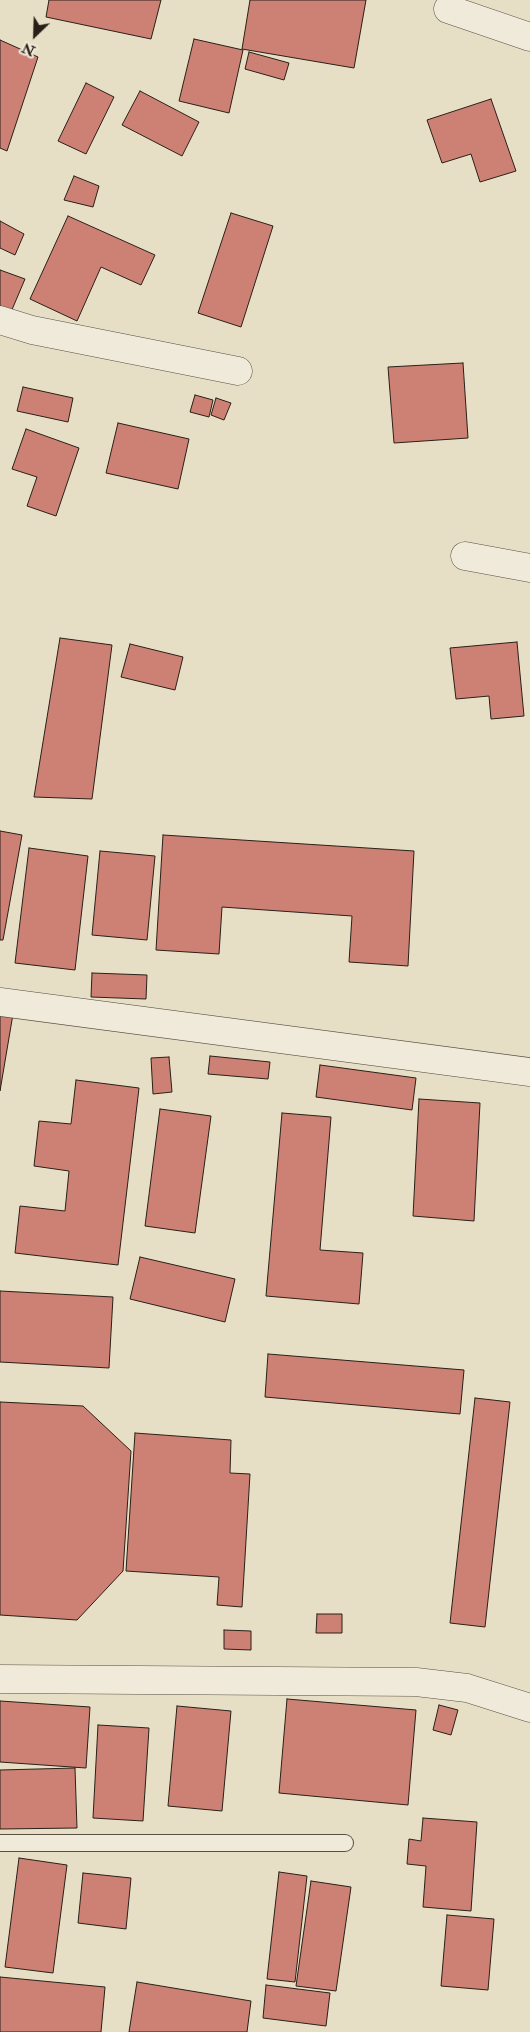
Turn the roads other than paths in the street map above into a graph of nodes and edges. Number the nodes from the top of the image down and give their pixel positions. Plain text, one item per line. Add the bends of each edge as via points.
1 (448, 9) dead end
2 (530, 38) edge
3 (0, 320) edge
4 (238, 370) dead end
5 (465, 556) dead end
6 (530, 568) edge
7 (0, 1002) edge
8 (530, 1072) edge
9 (0, 1679) edge
10 (530, 1708) edge
11 (0, 1843) edge
12 (345, 1843) dead end

1 - 2 street
3 - 4 street via 32,330
5 - 6 street
7 - 8 street
9 - 10 street via 416,1682 467,1688
11 - 12 lane

